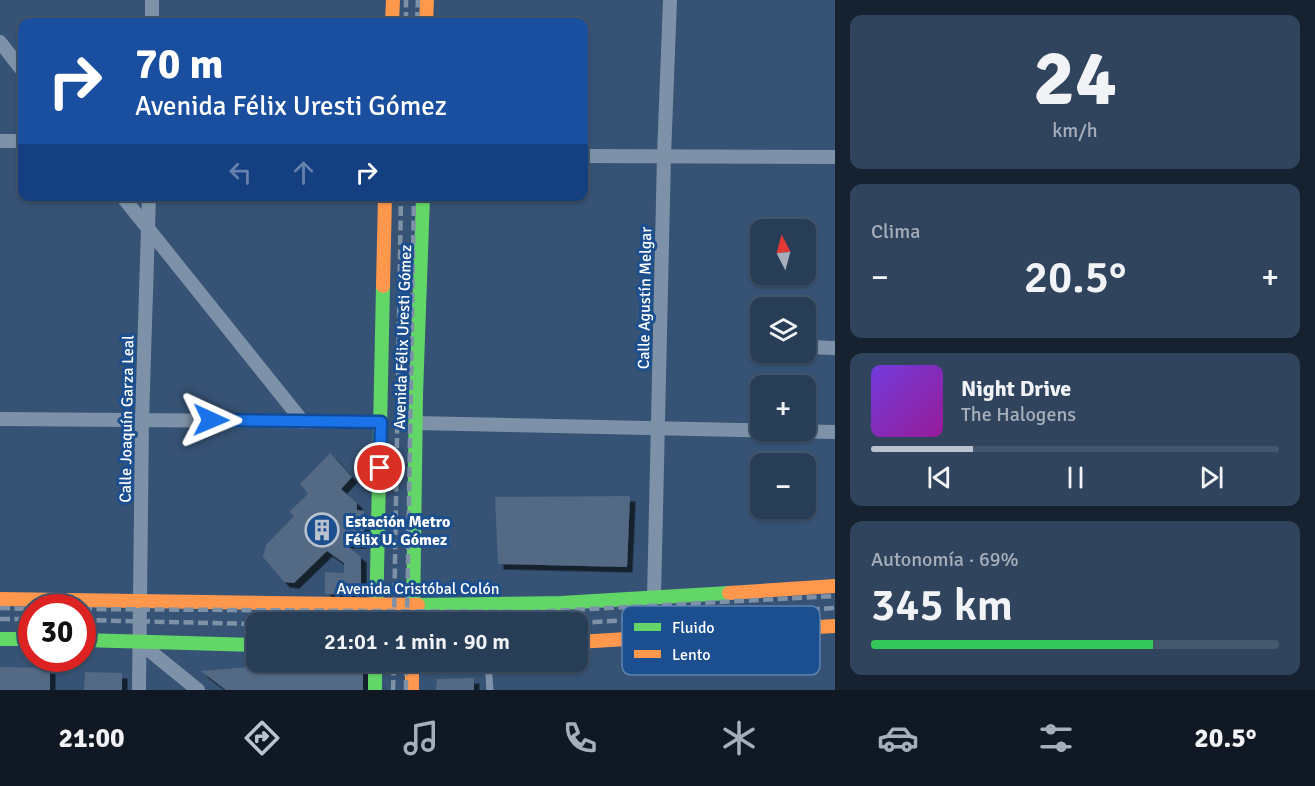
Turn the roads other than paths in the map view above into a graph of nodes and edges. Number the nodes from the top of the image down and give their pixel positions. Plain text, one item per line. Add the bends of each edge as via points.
1 (152, 0) edge
2 (393, 0) edge
3 (427, 0) edge
4 (670, 0) edge
5 (152, 18) edge
6 (392, 18) edge
7 (426, 18) edge
8 (0, 42) edge
9 (18, 65) edge
10 (0, 141) edge
11 (18, 141) edge
12 (588, 156) edge
13 (664, 156) junction
14 (835, 157) edge
15 (126, 201) edge
16 (149, 201) edge
17 (385, 201) edge
18 (423, 201) edge
19 (148, 231) junction
20 (816, 347) edge
21 (835, 348) edge
22 (0, 418) edge
23 (142, 420) junction
24 (303, 422) junction
25 (381, 422) junction
26 (415, 423) junction
27 (658, 430) junction
28 (835, 432) edge
29 (835, 586) edge
30 (654, 598) junction
31 (0, 599) edge
32 (139, 601) junction
33 (376, 605) junction
34 (414, 605) junction
35 (376, 612) edge
36 (414, 612) edge
37 (835, 626) edge
38 (820, 627) edge
39 (0, 639) edge
40 (18, 639) edge
41 (622, 639) edge
42 (96, 640) edge
43 (588, 641) edge
44 (139, 642) junction
45 (246, 645) edge
46 (375, 672) edge
47 (412, 672) edge
48 (489, 672) edge
49 (139, 690) edge
50 (198, 690) edge
51 (375, 690) edge
52 (412, 690) edge
53 (490, 690) edge

1 - 5 street
2 - 6 main road
3 - 7 main road
4 - 13 street, Calle Agustín Melgar
8 - 9 street
10 - 11 street
12 - 13 street
13 - 14 street
13 - 27 street, Calle Agustín Melgar
15 - 19 street
16 - 19 street, Calle Joaquín Garza Leal
17 - 25 main road, Avenida Félix Uresti Gómez
18 - 26 main road, Avenida Félix Uresti Gómez
19 - 23 street, Calle Joaquín Garza Leal
19 - 24 street
20 - 21 street
22 - 23 street
23 - 24 street
23 - 32 street, Calle Joaquín Garza Leal
24 - 25 street
25 - 33 main road, Avenida Félix Uresti Gómez
26 - 27 street
26 - 34 main road, Avenida Félix Uresti Gómez
27 - 28 street
27 - 30 street, Calle Agustín Melgar
29 - 30 main road, Avenida Cristóbal Colón
30 - 34 main road, Avenida Cristóbal Colón
31 - 32 main road, Avenida Cristóbal Colón
32 - 33 main road, Avenida Cristóbal Colón
32 - 44 street, Calle Joaquín Garza Leal
33 - 34 main road, Avenida Cristóbal Colón
33 - 35 main road, Avenida Félix Uresti Gómez
34 - 36 main road, Avenida Félix Uresti Gómez
37 - 38 main road
39 - 40 main road
41 - 43 main road
42 - 44 main road
44 - 45 main road
44 - 49 street, Calle Joaquín Garza Leal
44 - 50 street
46 - 51 main road
47 - 52 main road
48 - 53 lane

